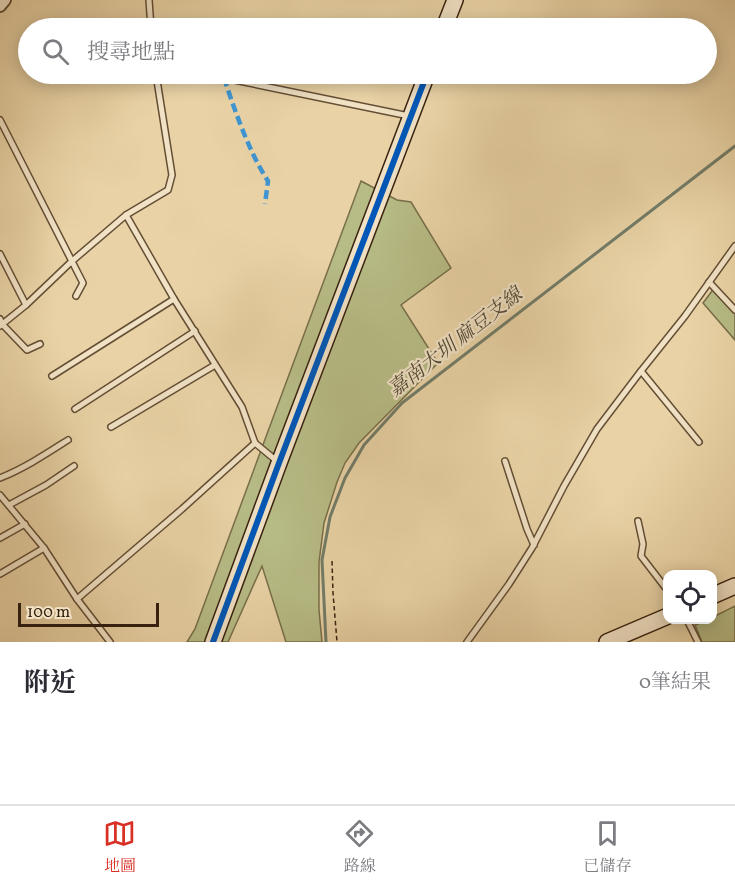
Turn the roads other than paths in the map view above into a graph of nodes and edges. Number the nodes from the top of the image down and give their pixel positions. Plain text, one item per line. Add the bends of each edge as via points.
1 (5, 0) edge
2 (149, 0) edge
3 (455, 0) edge
4 (0, 6) edge
5 (150, 18) edge
6 (448, 18) edge
7 (158, 84) edge
8 (253, 84) edge
9 (423, 84) edge
10 (411, 117) junction
11 (0, 120) edge
12 (126, 214) junction
13 (735, 246) edge
14 (0, 254) edge
15 (71, 262) junction
16 (709, 282) junction
17 (76, 296) dead end
18 (174, 299) junction
19 (26, 305) junction
20 (735, 310) edge
21 (1, 324) edge
22 (195, 331) junction
23 (40, 344) dead end
24 (215, 365) junction
25 (640, 370) junction
26 (52, 376) dead end
27 (75, 408) dead end
28 (111, 428) dead end
29 (69, 440) dead end
30 (699, 442) dead end
31 (255, 443) junction
32 (505, 461) dead end
33 (279, 463) junction
34 (74, 466) dead end
35 (0, 478) edge
36 (0, 495) edge
37 (9, 505) junction
38 (638, 521) dead end
39 (25, 524) junction
40 (0, 538) edge
41 (534, 545) junction
42 (44, 548) junction
43 (0, 574) edge
44 (663, 585) edge
45 (735, 586) edge
46 (717, 594) edge
47 (77, 599) junction
48 (663, 618) edge
49 (689, 624) edge
50 (110, 642) edge
51 (213, 642) edge
52 (467, 642) edge
53 (607, 642) edge
54 (698, 642) edge

1 - 4 street
2 - 5 lane
3 - 6 street
7 - 12 lane via 172,175 168,190
8 - 10 lane
9 - 10 street
10 - 33 street
11 - 15 lane
12 - 15 lane
12 - 18 lane
13 - 16 lane
14 - 19 lane
15 - 17 lane via 82,283
15 - 19 lane
16 - 20 lane
16 - 25 lane
18 - 22 lane
18 - 26 lane
19 - 21 lane
21 - 23 lane via 27,350
22 - 24 lane
22 - 27 lane
24 - 28 lane
24 - 31 lane via 242,407
25 - 30 lane
25 - 41 lane via 597,429
29 - 35 lane
31 - 33 lane
31 - 47 lane
32 - 41 lane
33 - 51 street
34 - 37 lane
36 - 37 lane
37 - 39 lane
38 - 44 lane via 643,544 641,556
39 - 40 lane
39 - 42 lane
41 - 52 lane
42 - 43 lane
42 - 47 lane
45 - 46 street
47 - 50 lane
48 - 53 street
49 - 54 lane

